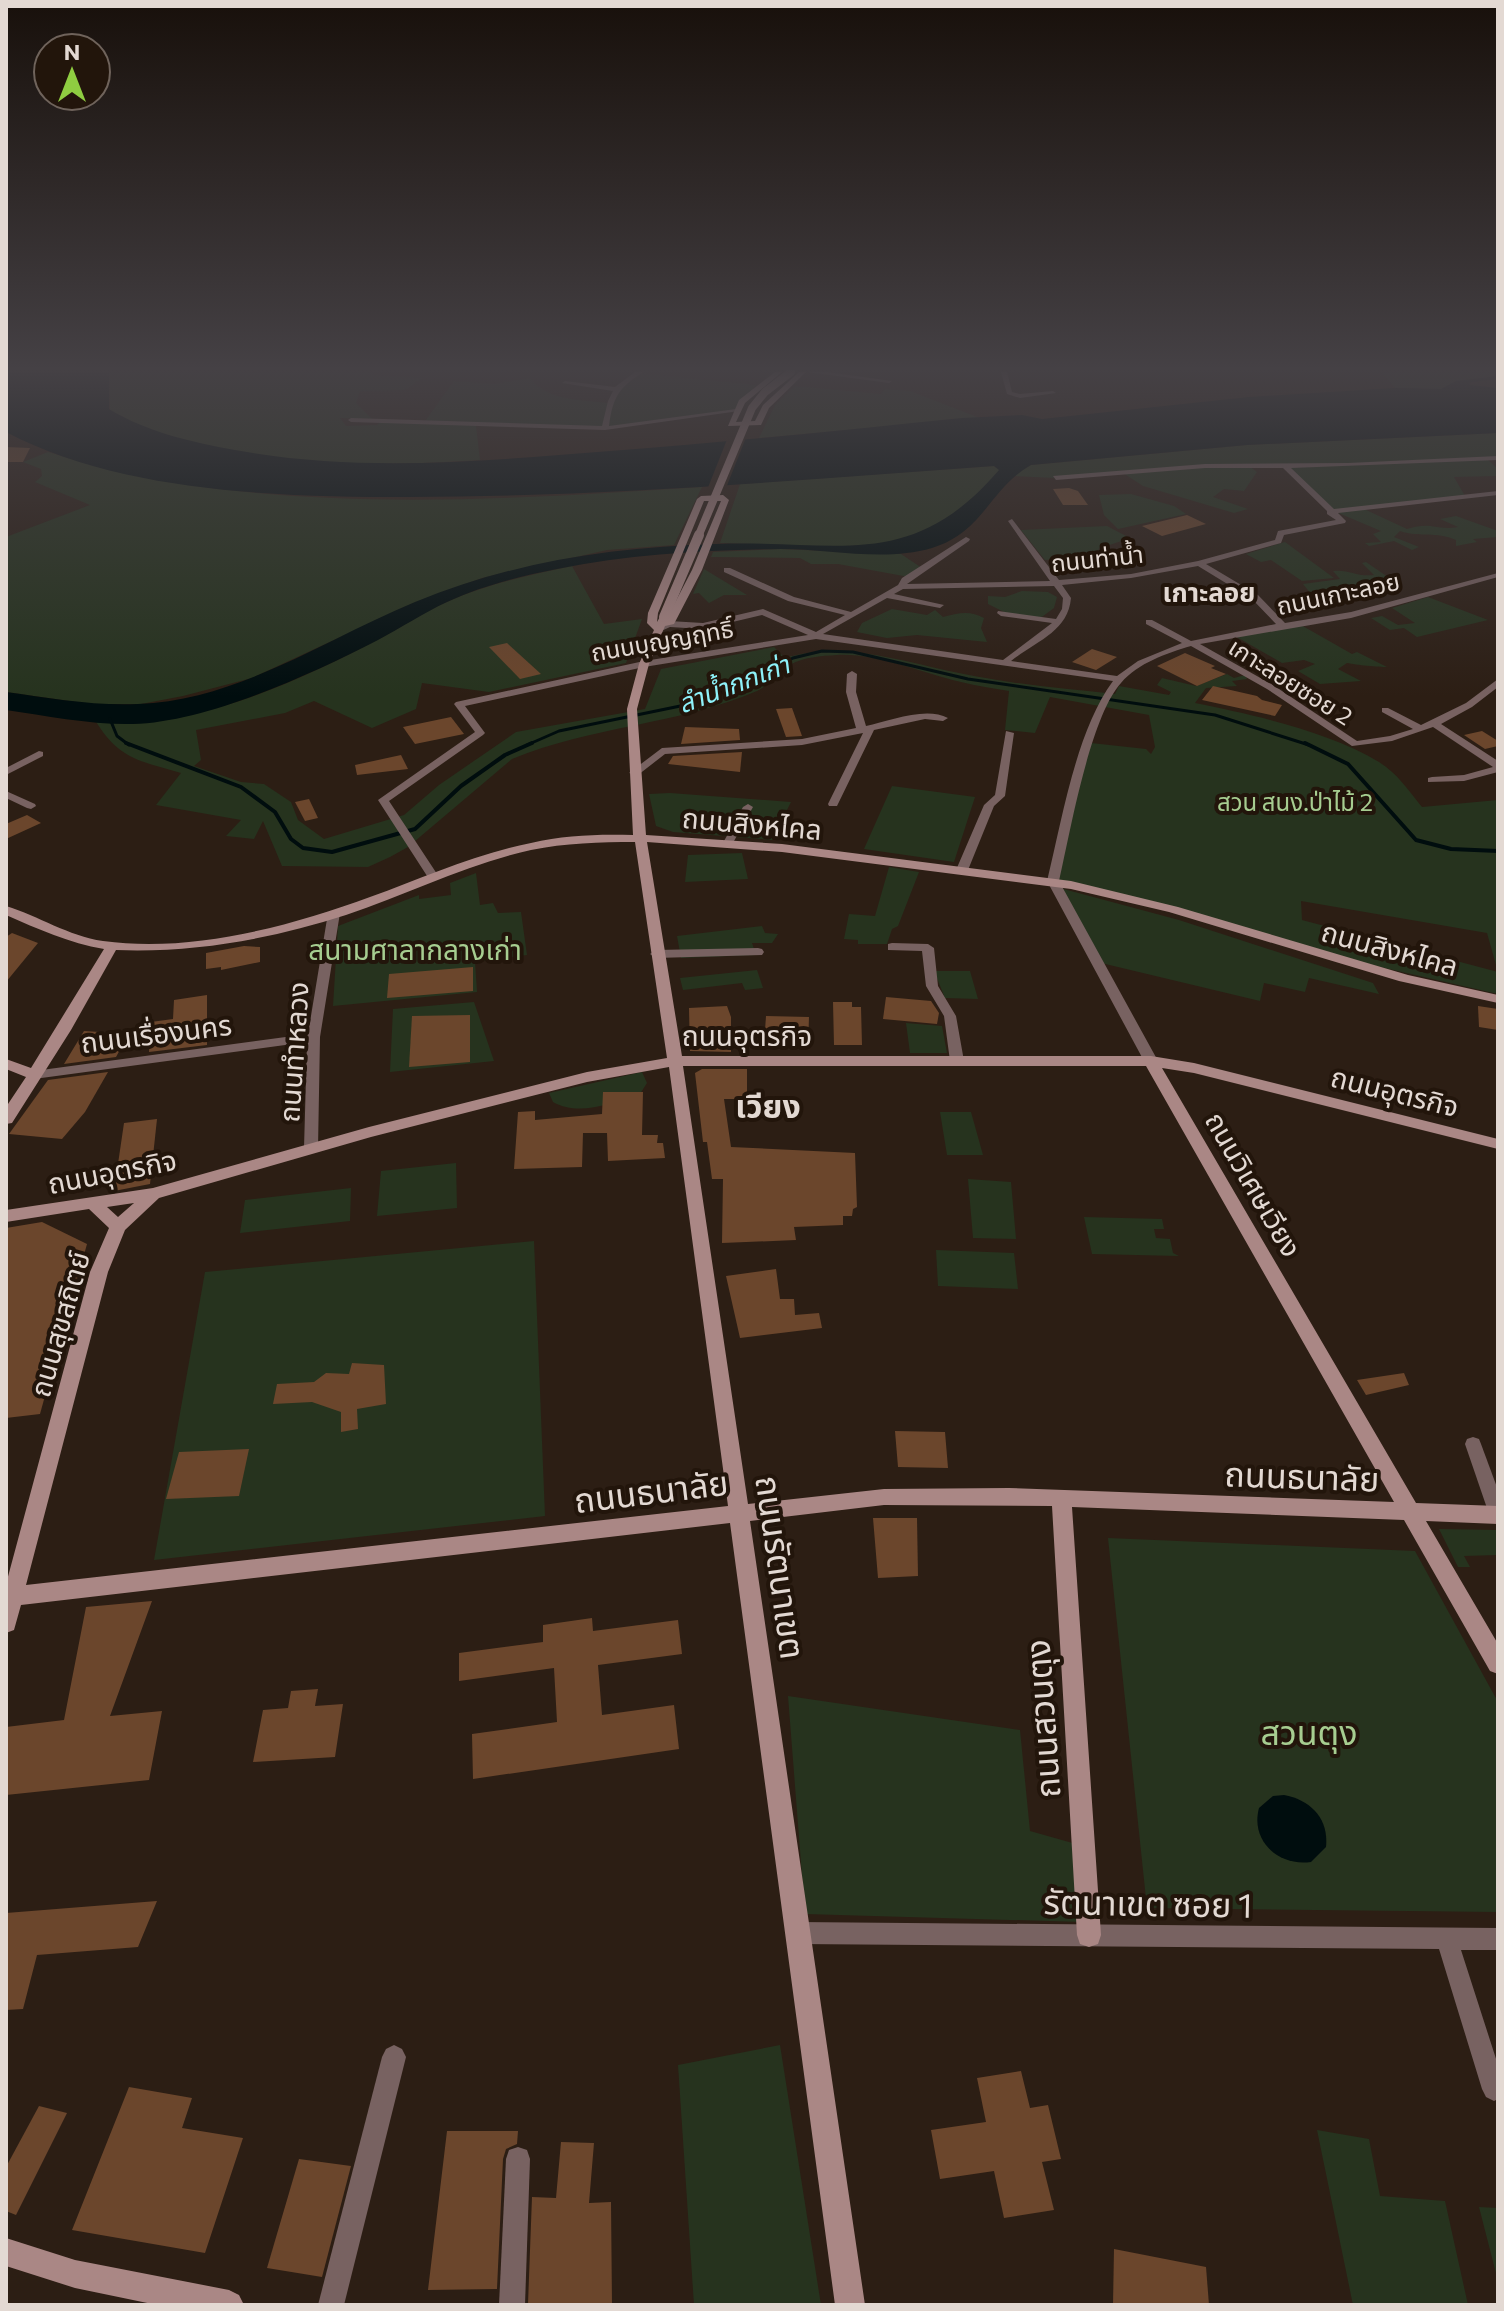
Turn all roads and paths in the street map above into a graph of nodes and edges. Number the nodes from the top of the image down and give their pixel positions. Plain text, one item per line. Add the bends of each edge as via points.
1 (723, 480) edge
2 (1299, 480) edge
3 (1498, 493) edge
4 (1330, 512) junction
5 (1012, 521) dead end
6 (966, 539) dead end
7 (1199, 563) junction
8 (727, 570) dead end
9 (1498, 575) edge
10 (1057, 583) junction
11 (901, 587) junction
12 (889, 596) junction
13 (940, 605) dead end
14 (1001, 613) dead end
15 (854, 615) junction
16 (1060, 622) junction
17 (1149, 622) dead end
18 (664, 623) junction
19 (1283, 626) junction
20 (816, 636) junction
21 (1191, 644) junction
22 (1007, 660) junction
23 (644, 664) junction
24 (852, 674) dead end
25 (1119, 679) junction
26 (1498, 682) edge
27 (1385, 710) dead end
28 (943, 718) dead end
29 (1435, 724) junction
30 (1419, 728) junction
31 (866, 729) junction
32 (1009, 733) dead end
33 (39, 754) dead end
34 (1498, 767) edge
35 (6, 772) edge
36 (634, 773) junction
37 (1432, 780) dead end
38 (6, 794) edge
39 (833, 804) dead end
40 (31, 806) dead end
41 (748, 807) dead end
42 (640, 839) junction
43 (729, 841) junction
44 (962, 870) junction
45 (433, 877) junction
46 (1053, 881) junction
47 (6, 910) edge
48 (334, 913) junction
49 (112, 946) junction
50 (892, 947) dead end
51 (758, 952) dead end
52 (656, 954) junction
53 (1498, 999) edge
54 (314, 1037) junction
55 (675, 1061) junction
56 (957, 1061) junction
57 (1151, 1061) junction
58 (6, 1064) edge
59 (34, 1075) junction
60 (6, 1119) edge
61 (1498, 1144) edge
62 (311, 1148) junction
63 (153, 1194) junction
64 (93, 1203) junction
65 (6, 1216) edge
66 (118, 1227) junction
67 (1473, 1444) dead end
68 (1061, 1497) junction
69 (738, 1512) junction
70 (1411, 1512) junction
71 (1498, 1514) edge
72 (9, 1597) edge
73 (6, 1623) edge
74 (1498, 1664) edge
75 (797, 1933) junction
76 (1089, 1935) junction
77 (1447, 1939) junction
78 (1498, 1939) edge
79 (394, 2057) dead end
80 (1494, 2089) dead end
81 (518, 2159) dead end
82 (6, 2252) edge
83 (229, 2305) edge
84 (331, 2305) edge
85 (512, 2305) edge
86 (850, 2305) edge

1 - 18 main road, bridge
2 - 4 street
3 - 4 street
4 - 7 street, ถนนท่าน้ำ via 1342,521 1281,533 1278,541
5 - 10 street
6 - 11 street
7 - 10 street, ถนนท่าน้ำ
7 - 19 street via 1255,597
8 - 15 street via 791,599
9 - 19 street, ถนนเกาะลอย via 1352,614
10 - 11 street, ถนนท่าน้ำ
10 - 16 street via 1068,609
11 - 12 street
12 - 13 street
12 - 15 street
14 - 16 street
15 - 20 street
16 - 22 street
17 - 21 street, เกาะลอยซอย 2
18 - 18 main road via 709,542 723,498 701,499 653,613 652,623
18 - 20 street via 703,626 763,612
18 - 23 main road, ถนนรัตนาเขต
19 - 21 street, ถนนเกาะลอย
20 - 22 street, ถนนบุญญฤทธิ์
20 - 23 street, ถนนบุญญฤทธิ์
21 - 25 street, ถนนเกาะลอย
21 - 30 street, เกาะลอยซอย 2 via 1270,687 1355,744
22 - 25 street, ถนนบุญญฤทธิ์
23 - 36 main road, ถนนรัตนาเขต via 632,709
23 - 45 street, ถนนบุญญฤทธิ์ via 459,704 480,733 383,800
24 - 31 street via 851,692
25 - 46 street, ถนนเกาะลอย via 1100,709
26 - 29 street, เกาะลอยซอย 2 via 1477,702
27 - 30 street
28 - 31 street via 925,716
29 - 30 street, เกาะลอยซอย 2
29 - 34 street
31 - 36 street via 802,742 662,751
31 - 39 street
32 - 44 street via 1000,796 989,805
33 - 35 street
34 - 37 street via 1464,778
36 - 42 main road, ถนนรัตนาเขต
38 - 40 street
41 - 43 street
42 - 43 main road, ถนนสิงหไคล
42 - 45 main road, ถนนสิงหไคล via 537,845
42 - 52 main road, ถนนรัตนาเขต
43 - 44 main road, ถนนสิงหไคล
44 - 46 main road, ถนนสิงหไคล
45 - 48 main road, ถนนสิงหไคล
46 - 53 main road, ถนนสิงหไคล via 1185,913 1393,978
46 - 57 street, ถนนวิเศษเวียง
47 - 49 main road, ถนนสิงหไคล via 50,930
48 - 49 main road, ถนนสิงหไคล via 223,939
48 - 54 street, ถนนทำหลวง
49 - 59 main road
50 - 56 street via 928,948 932,986 950,1016
51 - 52 street
52 - 55 main road, ถนนรัตนาเขต
54 - 59 street, ถนนเรื่องนคร
54 - 62 street, ถนนทำหลวง
55 - 56 main road, ถนนอุตรกิจ
55 - 62 main road, ถนนอุตรกิจ via 587,1077
55 - 69 main road, ถนนรัตนาเขต
56 - 57 main road, ถนนอุตรกิจ
57 - 61 main road, ถนนอุตรกิจ
57 - 70 main road, ถนนวิเศษเวียง
58 - 59 main road, ถนนเรื่องนคร
59 - 60 main road
62 - 63 main road, ถนนอุตรกิจ
63 - 64 main road, ถนนอุตรกิจ
63 - 66 main road, ถนนสุขสถิตย์
64 - 65 main road, ถนนอุตรกิจ
64 - 66 main road, ถนนสุขสถิตย์
66 - 72 main road, ถนนสุขสถิตย์ via 99,1272
67 - 71 street
68 - 69 main road, ถนนธนาลัย via 908,1495
68 - 70 main road, ถนนธนาลัย
68 - 76 main road, ถนนสวนตุง
69 - 72 main road, ถนนธนาลัย
69 - 75 main road, ถนนรัตนาเขต
70 - 71 main road, ถนนธนาลัย
70 - 74 main road, ถนนวิเศษเวียง
72 - 73 main road, ถนนสุขสถิตย์
75 - 76 street, รัตนาเขต ซอย 1
75 - 86 main road, ถนนรัตนาเขต
76 - 77 street, รัตนาเขต ซอย 1
77 - 78 street, รัตนาเขต ซอย 1
77 - 80 street
79 - 84 street
81 - 85 street
82 - 83 main road via 75,2274

